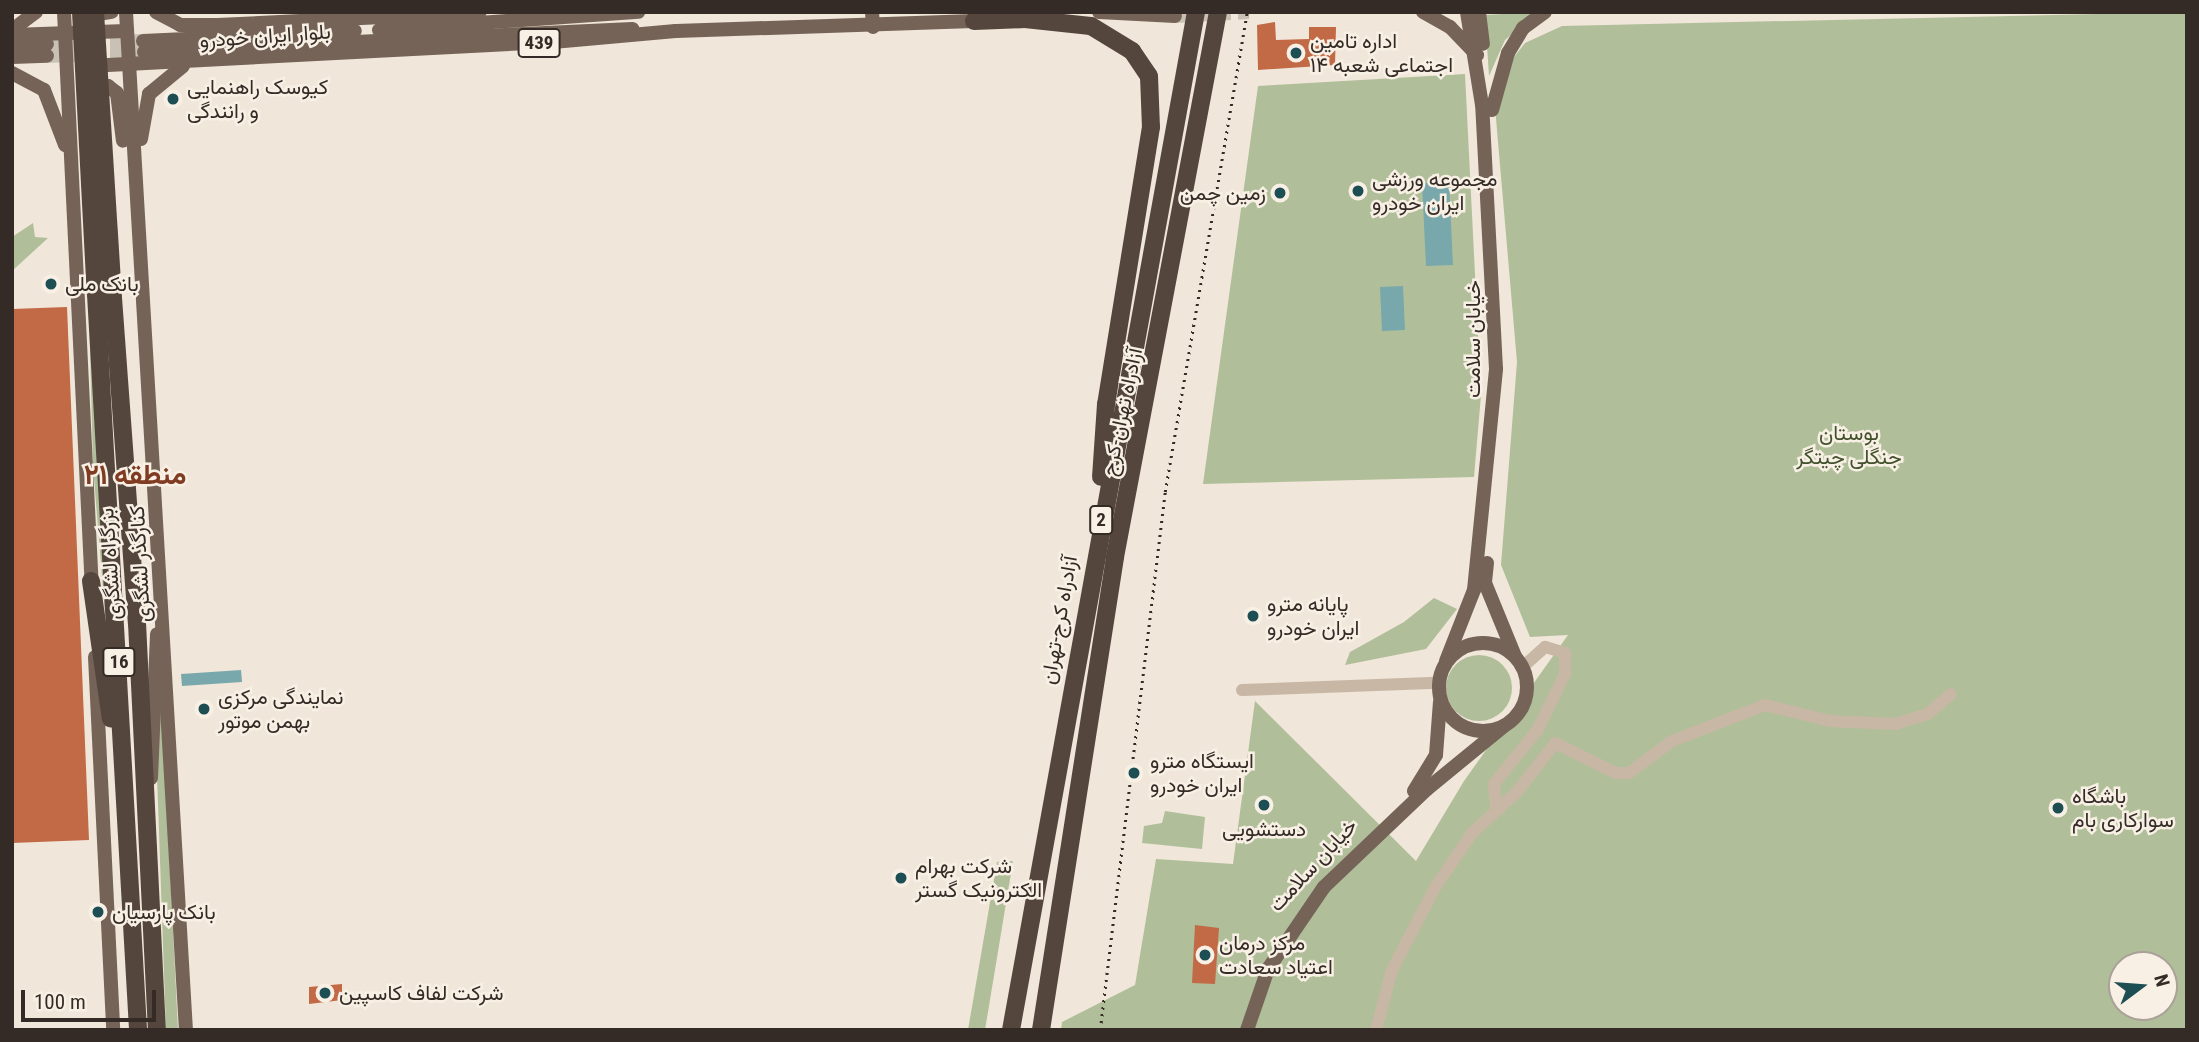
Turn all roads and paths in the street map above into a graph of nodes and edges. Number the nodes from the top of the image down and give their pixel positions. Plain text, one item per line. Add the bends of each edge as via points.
1 (36, 12) edge
2 (64, 12) edge
3 (80, 12) edge
4 (95, 12) edge
5 (112, 12) edge
6 (125, 12) edge
7 (156, 12) edge
8 (638, 12) edge
9 (1099, 12) edge
10 (1196, 12) edge
11 (1218, 12) edge
12 (1423, 12) edge
13 (1467, 12) edge
14 (1479, 12) edge
15 (1545, 12) edge
16 (1175, 16) dead end
17 (872, 20) edge
18 (974, 21) joint
19 (480, 24) edge
20 (127, 31) junction
21 (676, 31) junction
22 (12, 33) edge
23 (65, 33) junction
24 (12, 46) edge
25 (144, 46) tunnel mouth
26 (1478, 56) junction
27 (12, 57) edge
28 (205, 62) junction
29 (128, 65) junction
30 (67, 67) junction
31 (12, 73) edge
32 (1492, 110) junction
33 (74, 173) junction
34 (76, 212) junction
35 (104, 296) junction
36 (147, 343) junction
37 (1096, 540) junction
38 (162, 554) junction
39 (91, 581) junction
40 (1446, 661) junction
41 (1519, 662) junction
42 (1437, 683) junction
43 (1242, 691) dead end
44 (1951, 694) dead end
45 (1440, 702) junction
46 (1504, 726) junction
47 (1496, 807) junction
48 (147, 836) junction
49 (129, 881) junction
50 (1041, 1027) edge
51 (113, 1030) edge
52 (138, 1030) edge
53 (157, 1030) edge
54 (186, 1030) edge
55 (1012, 1030) edge
56 (1240, 1030) edge
57 (1247, 1030) edge
58 (1376, 1030) edge

1 - 22 main road
2 - 23 main road
3 - 5 main road via 92,17
3 - 35 highway, بزرگراه لشگری / 16, bridge
4 - 35 highway, بزرگراه لشگری / 16, bridge
6 - 20 main road, کنارگذر لشگری
7 - 19 main road, بلوار ایران خودرو via 180,25
8 - 19 main road, بلوار ایران خودرو
9 - 16 main road
10 - 37 highway, آزادراه کرج-تهران / 2 via 1143,325
11 - 50 highway, آزادراه تهران-کرج / 2 via 1115,557
12 - 26 main road via 1450,27
13 - 26 main road, خیابان سلامت
14 - 32 main road, خیابان سلامت
15 - 32 main road via 1523,29 1508,52
17 - 18 main road, بلوار ایران خودرو / 439
17 - 21 main road, بلوار ایران خودرو / 439
18 - 37 highway via 1025,19 1091,26 1132,51 1149,76 1151,127 1106,404
19 - 21 main road, بلوار ایران خودرو
19 - 25 main road, بلوار ایران خودرو
20 - 23 main road
20 - 29 main road, کنارگذر لشگری
21 - 28 main road, بلوار ایران خودرو / 439
22 - 23 main road
23 - 30 main road
24 - 27 main road via 47,50
26 - 40 main road, خیابان سلامت via 1496,313 1495,381 1474,590
28 - 29 main road, بلوار ایران خودرو / 439
28 - 36 main road via 184,66 159,81 142,113
29 - 30 main road, بلوار ایران خودرو / 439
29 - 36 main road, کنارگذر لشگری
30 - 33 main road
31 - 34 main road via 34,81 53,103
32 - 41 main road, خیابان سلامت via 1505,371 1485,583 1497,624
33 - 34 main road
33 - 36 main road via 78,97 88,87 108,86 120,100 132,271
34 - 39 main road
35 - 48 highway, بزرگراه لشگری / 16
35 - 49 highway, بزرگراه لشگری / 16
36 - 38 main road, کنارگذر لشگری
37 - 55 highway, آزادراه کرج-تهران / 2
38 - 48 main road
38 - 54 main road, کنارگذر لشگری
39 - 49 highway
39 - 51 main road
40 - 41 main road via 1474,644 1503,648
40 - 42 main road
41 - 46 main road via 1523,707
41 - 47 street via 1545,647 1565,653 1565,674 1538,729 1494,783
42 - 43 street
42 - 45 main road
44 - 47 street via 1928,714 1895,724 1830,721 1765,705 1672,741 1629,773 1616,773 1555,743 1516,793
45 - 46 main road via 1466,726
45 - 56 main road, خیابان سلامت via 1431,768 1399,807 1294,910 1269,954
46 - 57 main road, خیابان سلامت via 1427,789 1324,887 1268,969
47 - 58 street via 1472,834 1413,927 1392,970
48 - 53 highway, بزرگراه لشگری / 16
49 - 52 highway, بزرگراه لشگری / 16

